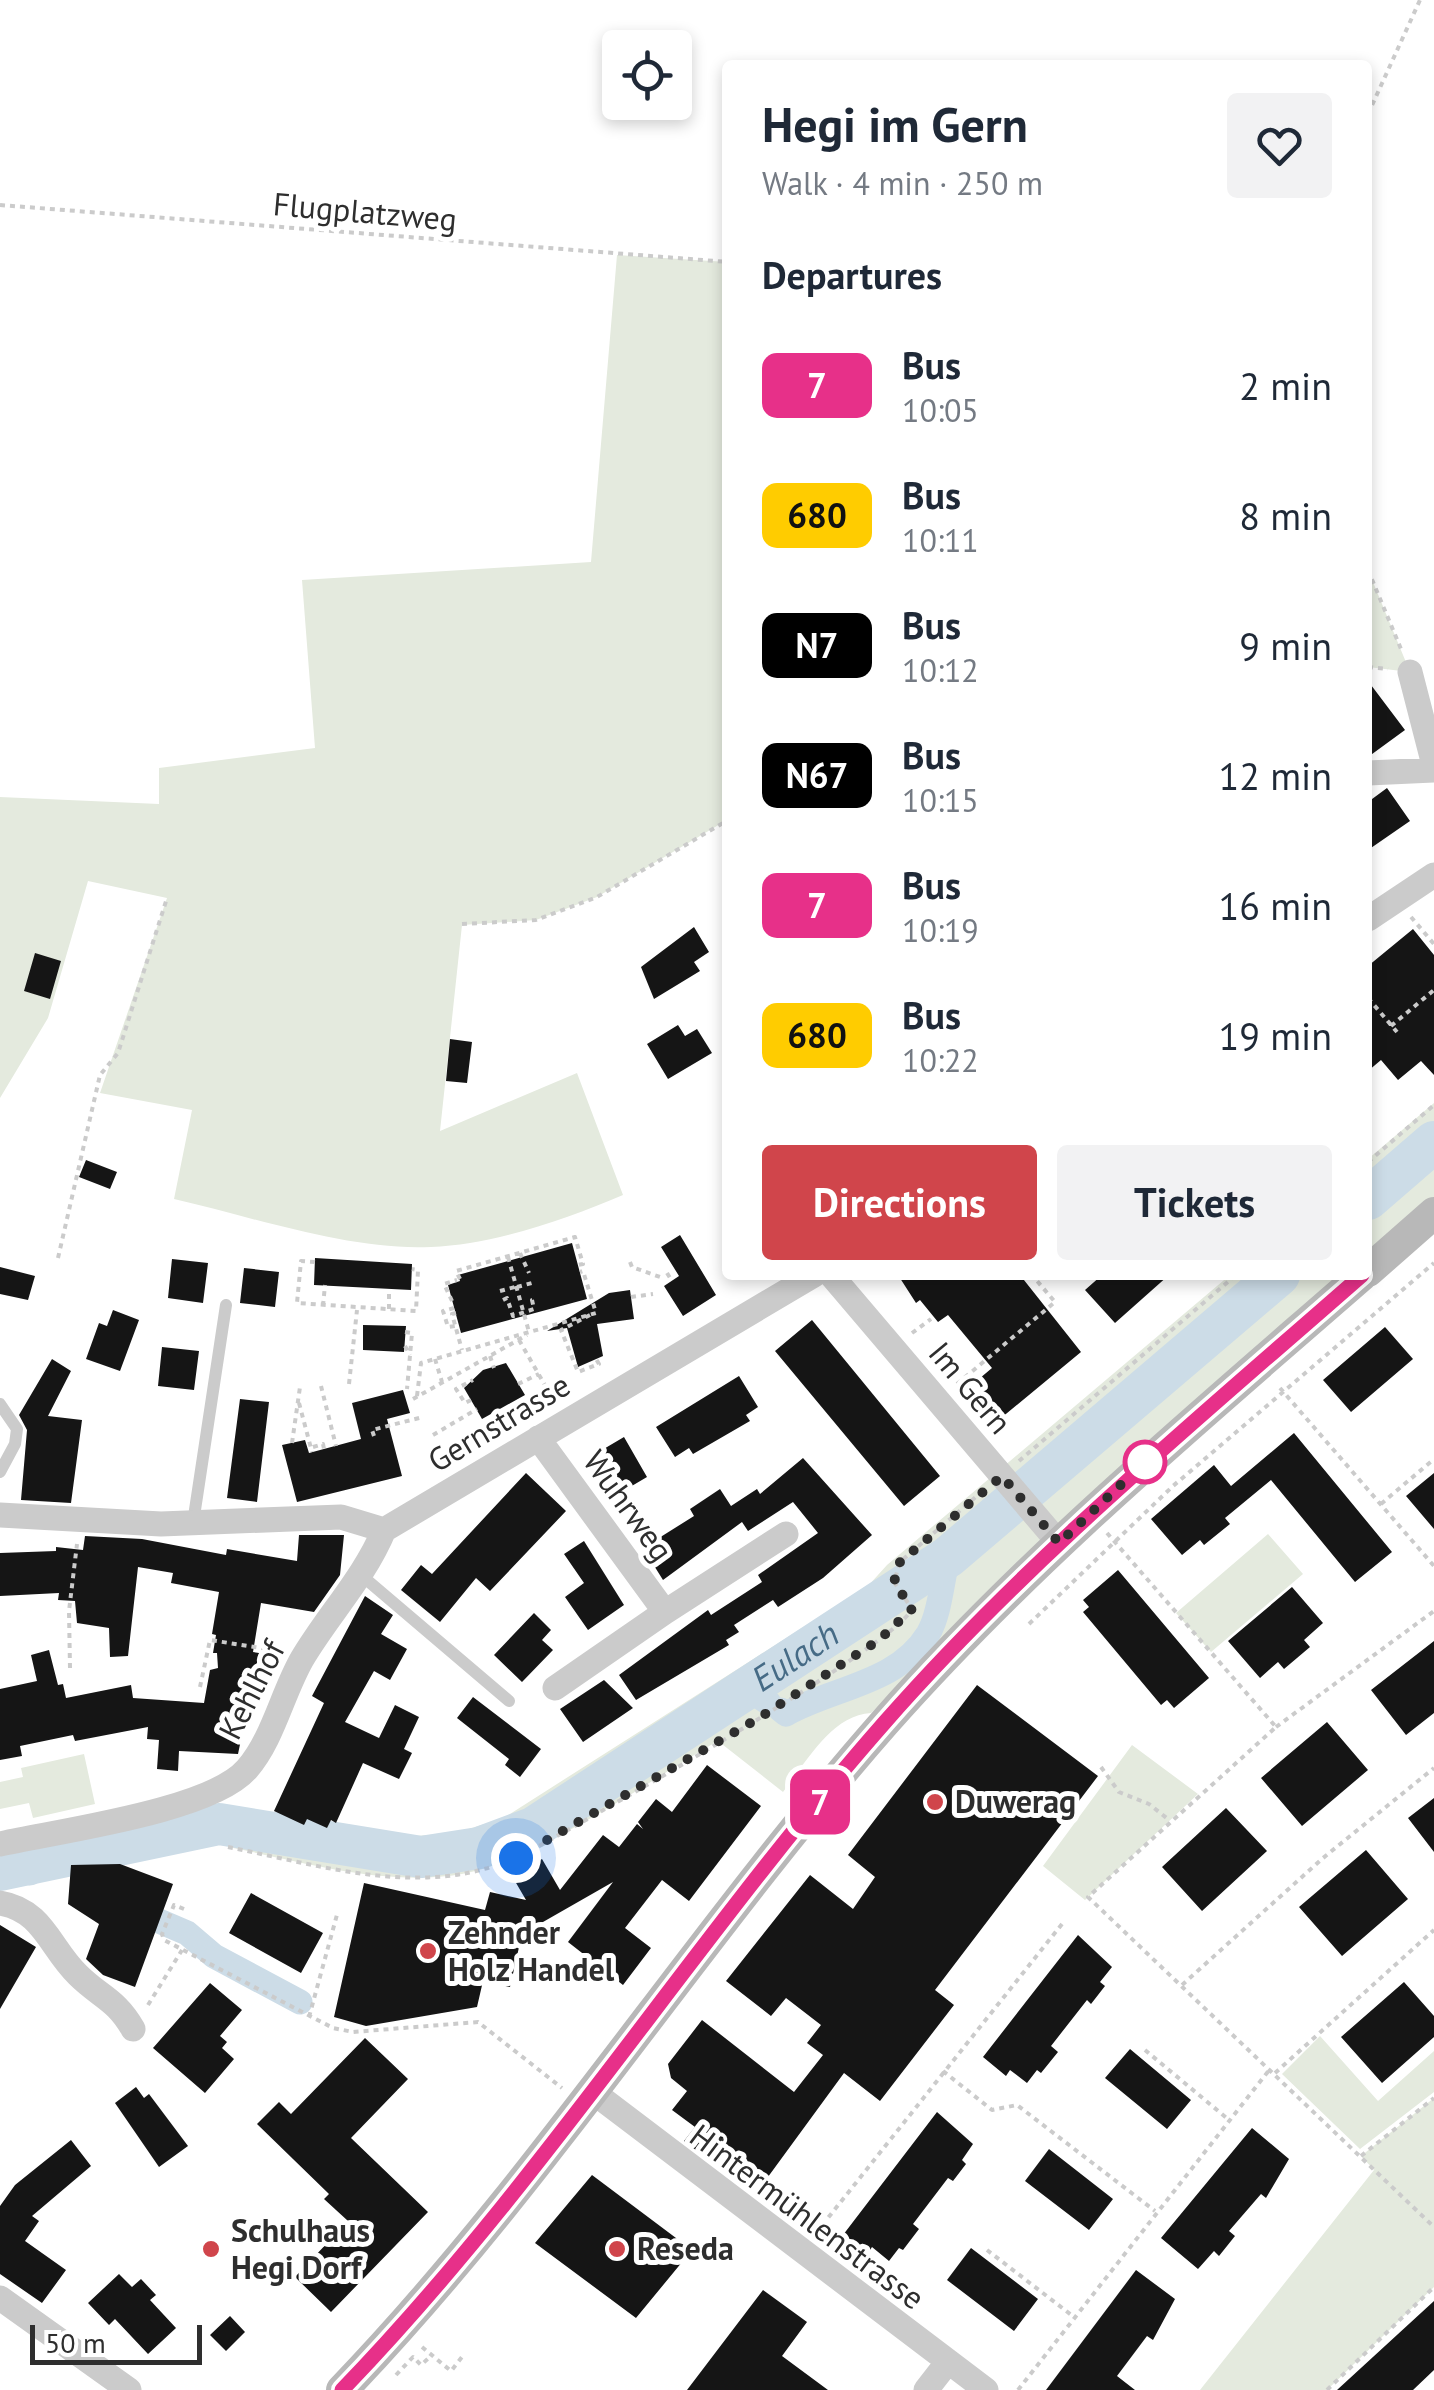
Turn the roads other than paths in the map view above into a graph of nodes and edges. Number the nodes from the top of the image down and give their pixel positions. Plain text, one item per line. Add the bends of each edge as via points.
1 (1410, 672) road end
2 (1434, 768) edge
3 (1372, 772) edge
4 (1434, 875) edge
5 (1372, 916) edge
6 (1434, 1213) edge
7 (1372, 1267) edge
8 (806, 1280) edge
9 (836, 1280) edge
10 (1357, 1280) edge
11 (226, 1305) dead end
12 (0, 1404) edge
13 (538, 1438) junction
14 (0, 1472) edge
15 (0, 1516) edge
16 (193, 1523) junction
17 (384, 1530) junction
18 (786, 1534) dead end
19 (1059, 1543) junction
20 (361, 1575) junction
21 (665, 1612) junction
22 (555, 1688) dead end
23 (509, 1701) dead end
24 (0, 1844) edge
25 (0, 1903) edge
26 (133, 2029) road end
27 (582, 2093) junction
28 (0, 2298) edge
29 (947, 2363) junction
30 (129, 2390) edge
31 (342, 2390) edge
32 (926, 2390) edge
33 (986, 2390) edge

1 - 2 street
2 - 3 street
4 - 5 street
6 - 7 main road
8 - 13 street, Gernstrasse
9 - 19 street, Im Gern
10 - 19 main road
11 - 16 lane
12 - 14 lane via 16,1436
13 - 17 street, Gernstrasse
13 - 21 street, Wuhrweg
15 - 16 street
16 - 17 street via 341,1517
17 - 20 street, Kehlhof
18 - 21 street, Wuhrweg
19 - 27 main road via 884,1723
20 - 23 lane
20 - 24 street, Kehlhof via 304,1655 258,1753 226,1787 188,1802
21 - 22 street, Wuhrweg
25 - 26 street via 32,1916 74,1971 110,1998
27 - 29 street, Hintermühlenstrasse
27 - 31 main road via 465,2252
28 - 30 street
29 - 32 street
29 - 33 street, Hintermühlenstrasse

